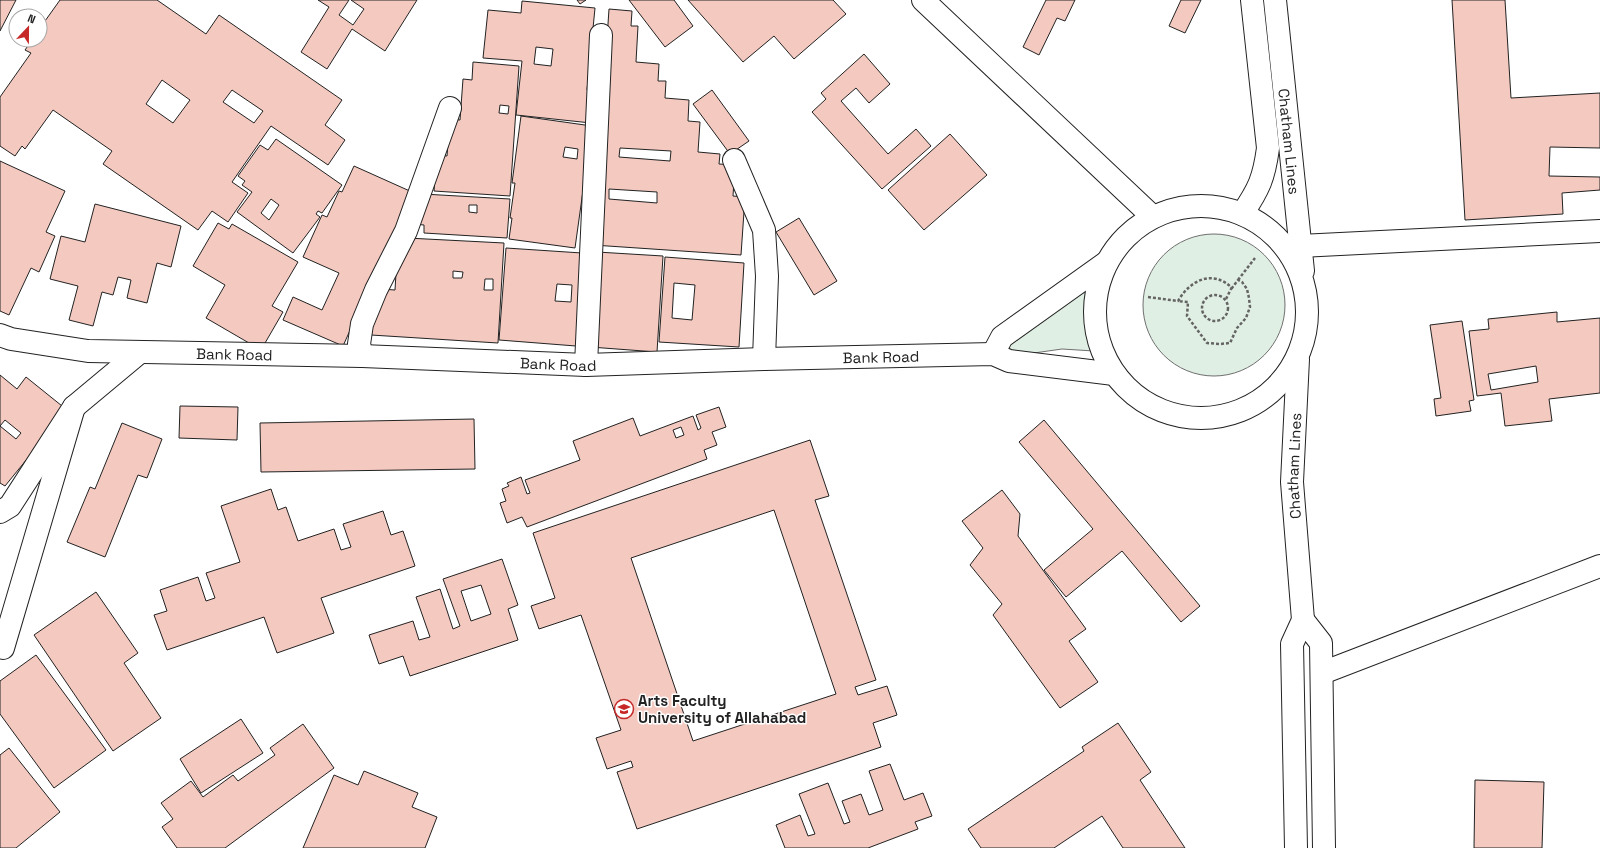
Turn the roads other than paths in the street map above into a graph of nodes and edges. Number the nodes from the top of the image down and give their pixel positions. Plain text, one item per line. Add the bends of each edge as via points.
1 (923, 0) edge
2 (1252, 0) edge
3 (1275, 0) edge
4 (601, 35) dead end
5 (450, 108) dead end
6 (734, 160) dead end
7 (1242, 214) junction
8 (1153, 217) junction
9 (1600, 232) edge
10 (1300, 246) junction
11 (1107, 262) junction
12 (1304, 282) junction
13 (0, 335) edge
14 (140, 352) junction
15 (993, 354) junction
16 (362, 356) junction
17 (764, 358) junction
18 (1298, 359) junction
19 (586, 365) junction
20 (1114, 374) junction
21 (74, 407) junction
22 (0, 512) edge
23 (1600, 566) edge
24 (1303, 620) junction
25 (3, 648) dead end
26 (1322, 673) junction
27 (1296, 848) edge
28 (1324, 848) edge

1 - 8 main road
2 - 7 main road, Chatham Lines via 1268,148 1265,170 1257,192
3 - 10 main road, Chatham Lines
4 - 19 main road
5 - 16 main road via 406,231 362,324 359,344
6 - 17 main road via 764,230 767,276
7 - 8 main road, Chatham Lines via 1212,206 1182,207
7 - 12 main road, Chatham Lines via 1263,225 1281,241 1295,260
8 - 11 main road, Chatham Lines via 1126,236
9 - 10 main road
10 - 12 main road, Chatham Lines
11 - 15 main road via 1002,337
11 - 20 main road, Chatham Lines via 1096,290 1094,319 1101,348
12 - 18 main road, Chatham Lines via 1309,308 1306,334
13 - 14 main road, Bank Road via 88,351
14 - 16 main road, Bank Road
14 - 21 main road
15 - 17 main road, Bank Road
15 - 20 main road, Bank Road via 1009,361
16 - 19 main road, Bank Road
17 - 19 main road, Bank Road
18 - 20 main road, Chatham Lines via 1276,389 1246,410 1211,419 1174,415 1147,403
18 - 24 main road, Chatham Lines via 1292,482
21 - 22 main road via 10,506
21 - 25 main road
23 - 26 main road
24 - 26 main road via 1321,643
24 - 27 main road, Chatham Lines via 1292,644
26 - 28 main road

